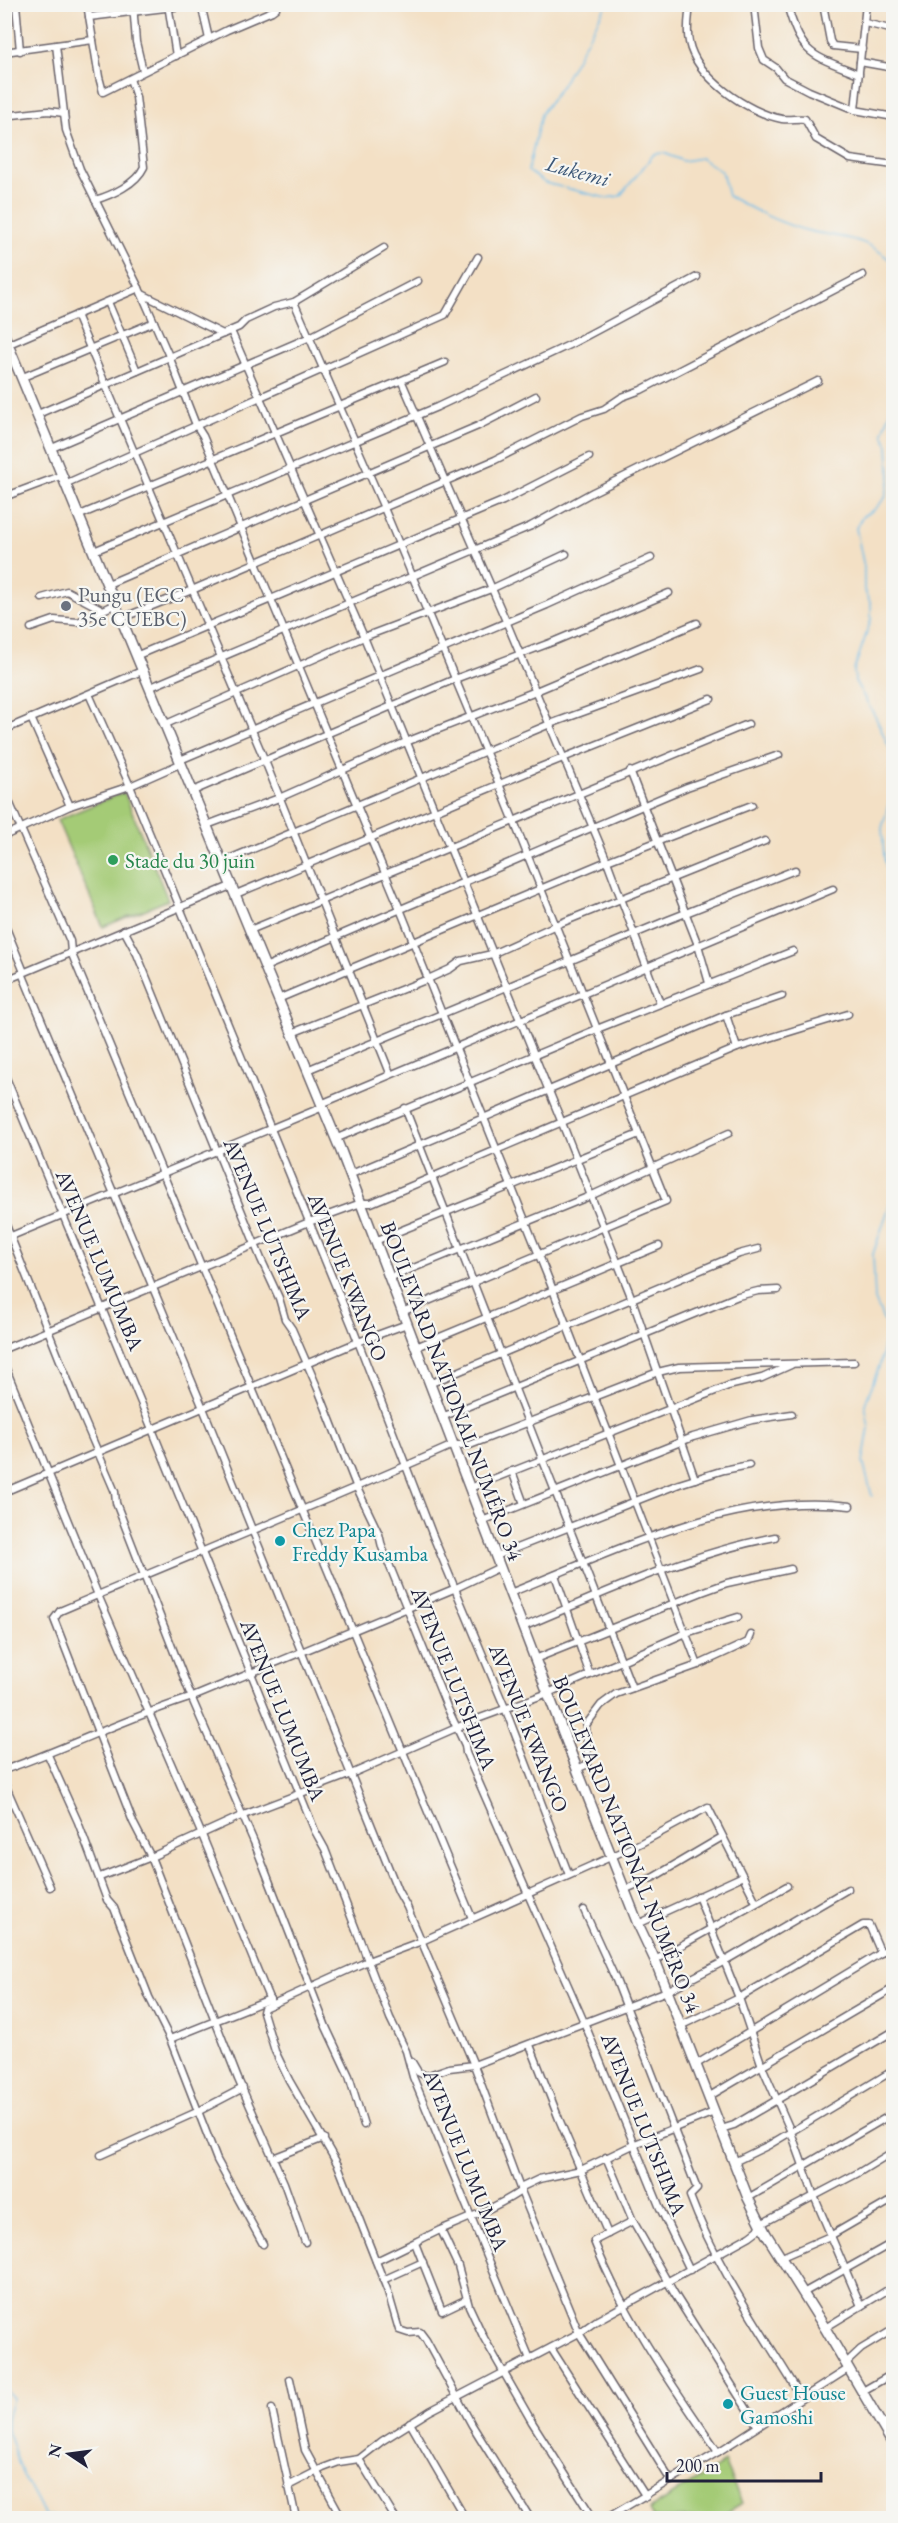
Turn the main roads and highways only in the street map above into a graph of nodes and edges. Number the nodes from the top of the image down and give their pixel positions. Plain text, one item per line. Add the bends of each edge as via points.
1 (4, 335) edge
2 (894, 2446) edge

1 - 2 main road, BOULEVARD NATIONAL NUMÉRO 34 via 322,1105 577,1769 748,2199

